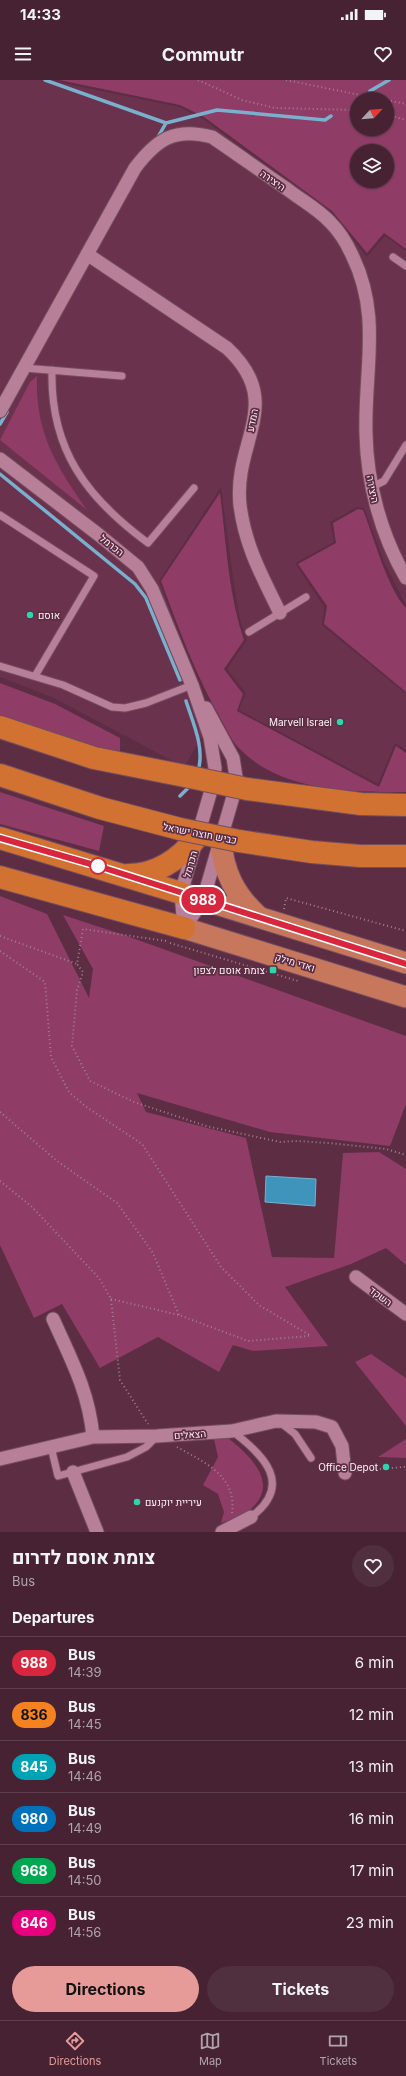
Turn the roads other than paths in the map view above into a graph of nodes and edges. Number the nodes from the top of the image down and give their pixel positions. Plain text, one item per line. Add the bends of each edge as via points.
1 (87, 254) junction
2 (393, 257) dead end
3 (406, 266) edge
4 (24, 368) junction
5 (52, 370) junction
6 (122, 376) dead end
7 (0, 411) edge
8 (405, 450) edge
9 (0, 459) edge
10 (372, 487) junction
11 (194, 488) dead end
12 (0, 515) edge
13 (406, 578) edge
14 (306, 597) dead end
15 (280, 613) junction
16 (249, 632) dead end
17 (0, 666) edge
18 (35, 676) junction
19 (192, 686) junction
20 (0, 727) edge
21 (0, 775) edge
22 (406, 805) edge
23 (189, 833) junction
24 (0, 838) edge
25 (230, 841) junction
26 (406, 856) edge
27 (126, 875) junction
28 (0, 877) edge
29 (181, 893) junction
30 (204, 900) junction
31 (260, 918) junction
32 (184, 928) junction
33 (406, 964) edge
34 (406, 997) edge
35 (356, 1277) dead end
36 (406, 1314) edge
37 (53, 1319) dead end
38 (276, 1421) junction
39 (232, 1432) junction
40 (93, 1436) junction
41 (157, 1436) junction
42 (51, 1447) junction
43 (311, 1458) dead end
44 (0, 1459) edge
45 (73, 1472) junction
46 (345, 1473) road end
47 (251, 1517) joint
48 (226, 1530) edge
49 (97, 1532) edge

1 - 4 street, היצירה
1 - 10 street, היצירה via 135,168 147,152 176,134 196,132 212,137 331,222 358,267 368,300 370,316 366,434
1 - 15 street, המדע via 227,348 251,377 256,408 242,466 240,503 244,534
2 - 3 lane
4 - 5 lane
4 - 7 street, היצירה
5 - 6 lane
5 - 11 lane via 51,392 62,442 76,470 97,499 122,524 148,543
8 - 10 lane via 384,481
9 - 19 street, הכרמל via 138,567 152,589
10 - 13 street, היצירה via 382,526
12 - 18 lane via 94,576
14 - 15 lane
15 - 16 lane
17 - 18 lane
18 - 19 lane via 63,685 112,707 125,708
19 - 23 street, הכרמל via 210,737 215,777
19 - 25 street, הכרמל via 228,746 237,771
20 - 22 highway, bridge via 94,758 247,789 361,804
21 - 23 highway, כביש חוצה ישראל via 100,808
23 - 25 highway, כביש חוצה ישראל, bridge
23 - 27 highway via 184,852 158,869 137,875
23 - 29 street, הכרמל
24 - 27 highway
25 - 26 highway, כביש חוצה ישראל via 360,856
25 - 30 street, הכרמל
25 - 31 main road via 225,868 230,882 249,908
27 - 29 highway
28 - 32 highway
29 - 30 main road
29 - 32 street, הכרמל
30 - 31 main road
30 - 32 street, הכרמל
31 - 33 main road
32 - 34 main road, ואדי מילק
35 - 36 street, השקד
37 - 40 street via 86,1396
38 - 39 street, הצאלים
38 - 43 lane via 287,1426 295,1434
38 - 46 street, הצאלים via 316,1422 332,1427 342,1446
39 - 41 street, הצאלים
39 - 47 lane via 250,1445 265,1461 271,1476 271,1493 264,1508
40 - 41 street, הצאלים
40 - 42 street, הצאלים
41 - 45 lane via 146,1448 127,1457
42 - 44 street, הצאלים
42 - 45 lane via 58,1476
45 - 49 street
47 - 48 street

